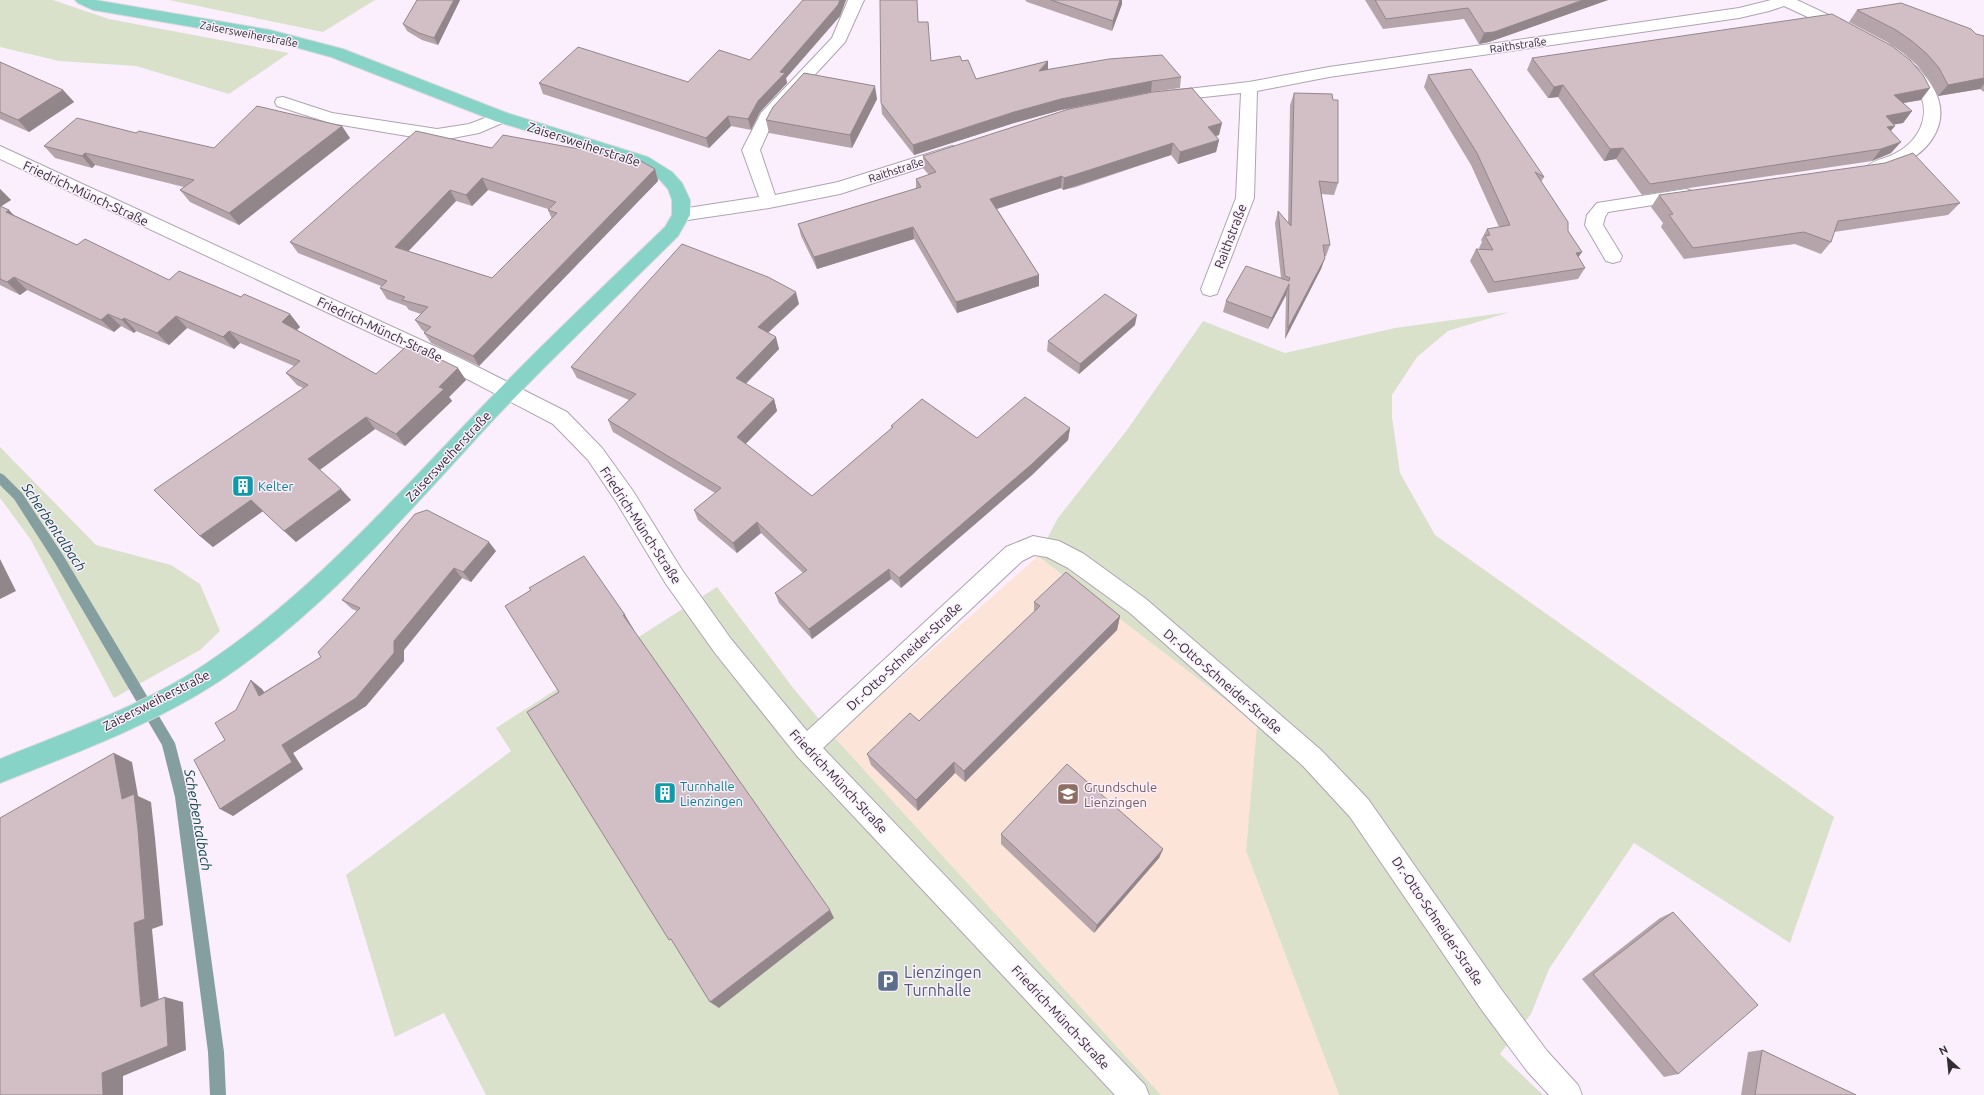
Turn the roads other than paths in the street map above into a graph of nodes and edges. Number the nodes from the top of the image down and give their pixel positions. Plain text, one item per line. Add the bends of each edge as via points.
1 (83, 0) edge
2 (856, 0) edge
3 (1785, 0) edge
4 (1862, 36) edge
5 (1894, 56) edge
6 (1249, 87) junction
7 (1151, 98) edge
8 (283, 102) dead end
9 (502, 117) junction
10 (968, 146) edge
11 (0, 152) edge
12 (1859, 171) edge
13 (1704, 192) edge
14 (768, 202) junction
15 (681, 215) junction
16 (1613, 256) dead end
17 (1210, 289) dead end
18 (508, 392) junction
19 (806, 748) junction
20 (0, 770) edge
21 (1135, 1095) edge
22 (1568, 1095) edge

1 - 9 main road, Zaisersweiherstraße via 93,5 136,14 270,35 337,53
2 - 14 street via 839,39 767,117 751,150
3 - 4 street
3 - 6 street, Raithstraße via 1739,13 1329,72
5 - 12 street via 1918,76 1928,89 1933,101 1929,132 1916,148 1896,160
6 - 7 street, Raithstraße
6 - 17 street, Raithstraße via 1245,198
8 - 9 street via 330,118 437,135 473,129
9 - 15 main road, Zaisersweiherstraße via 642,161 666,176 676,187 681,200
10 - 14 street, Raithstraße via 840,188
11 - 18 street, Friedrich-Münch-Straße via 446,359
13 - 16 street via 1603,207 1596,216 1594,225
14 - 15 street, Raithstraße
15 - 18 main road, Zaisersweiherstraße via 672,231
18 - 19 street, Friedrich-Münch-Straße via 560,418 595,454 625,497 674,577 723,646
18 - 20 main road, Zaisersweiherstraße via 324,585 262,635 208,675 162,700 105,727
19 - 21 street, Friedrich-Münch-Straße
19 - 22 street, Dr.-Otto-Schneider-Straße via 1014,554 1033,545 1051,548 1076,560 1138,606 1312,758 1359,808 1429,906 1490,998 1536,1061

